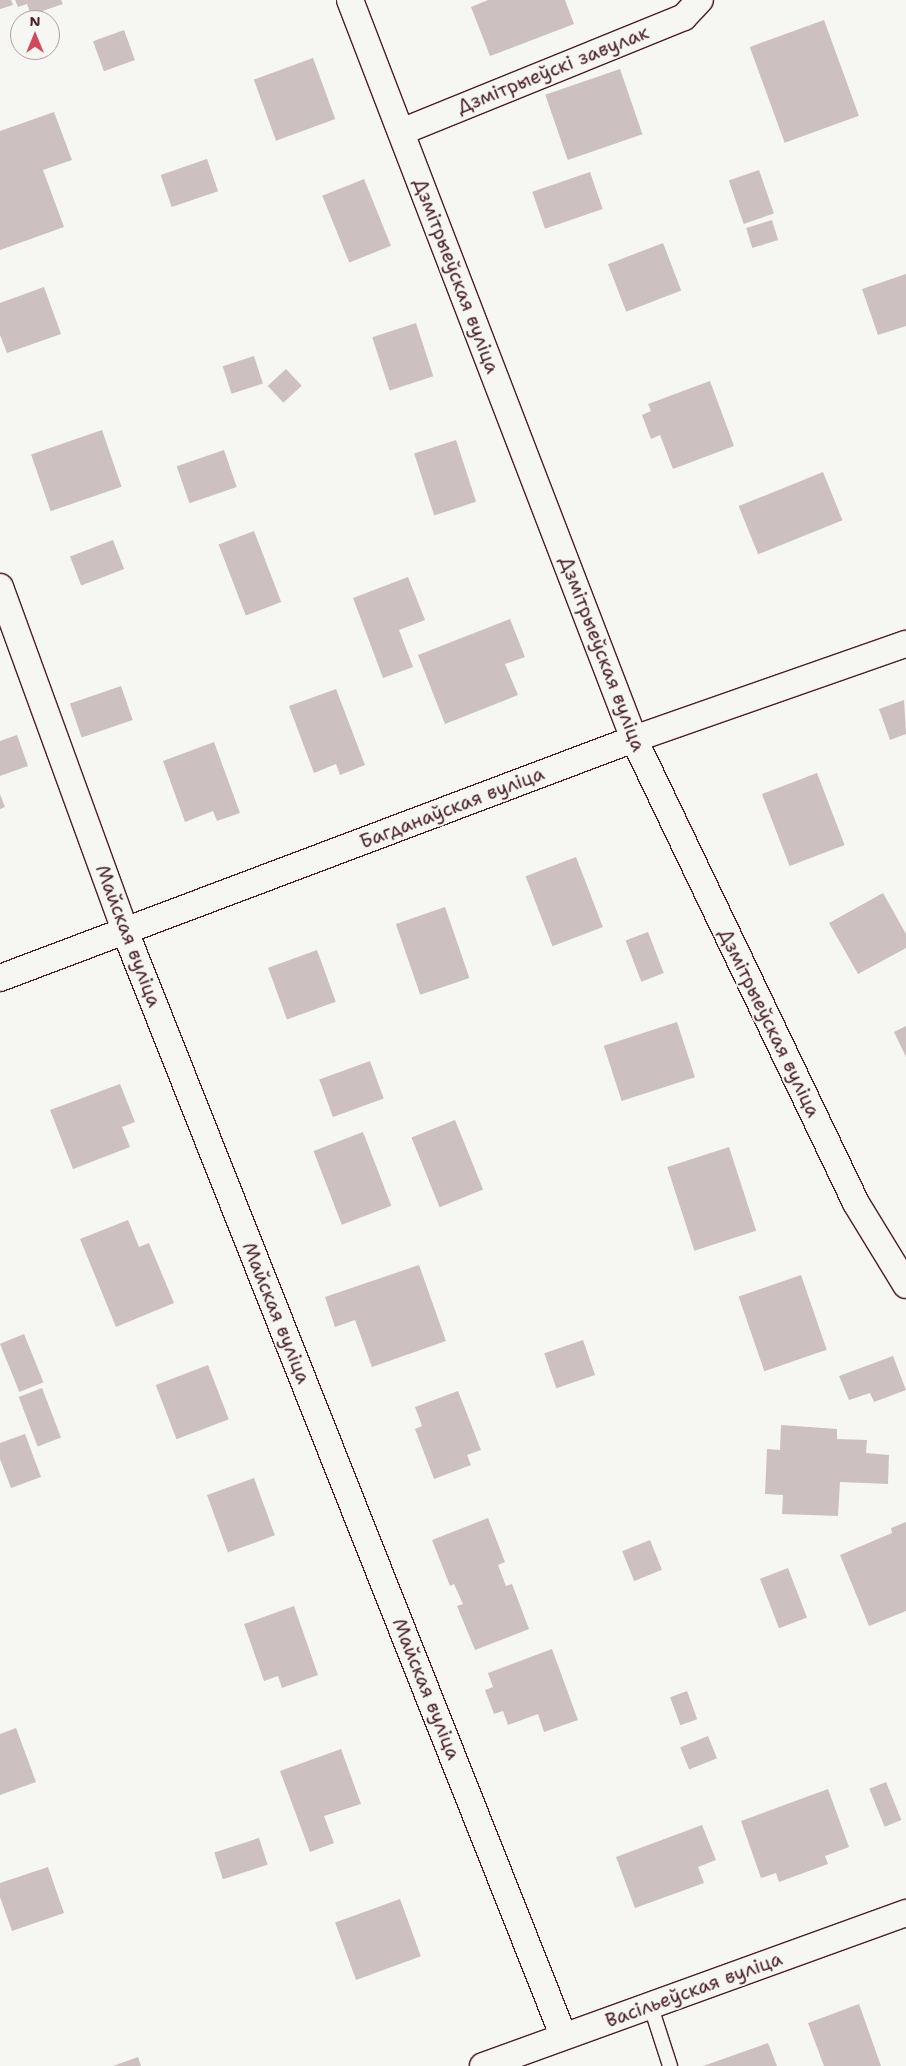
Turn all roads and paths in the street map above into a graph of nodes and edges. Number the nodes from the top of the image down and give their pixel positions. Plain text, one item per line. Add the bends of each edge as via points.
1 (350, 0) edge
2 (700, 0) edge
3 (401, 132) junction
4 (0, 587) edge
5 (906, 644) edge
6 (634, 739) junction
7 (125, 932) junction
8 (0, 978) edge
9 (906, 1285) edge
10 (906, 1913) edge
11 (651, 2006) junction
12 (563, 2035) junction
13 (483, 2066) edge
14 (670, 2066) edge

1 - 3 street, Дзмітрыеўская вуліца
2 - 3 street, Дзмітрыеўскі завулак via 684,17
3 - 6 street, Дзмітрыеўская вуліца
4 - 7 street, Майская вуліца
5 - 6 street, Багданаўская вуліца
6 - 7 street, Багданаўская вуліца
6 - 9 street, Дзмітрыеўская вуліца via 856,1203
7 - 8 street, Багданаўская вуліца
7 - 12 street, Майская вуліца
10 - 11 street, Васільеўская вуліца
11 - 12 street, Васільеўская вуліца
11 - 14 lane
12 - 13 street, Васільеўская вуліца

